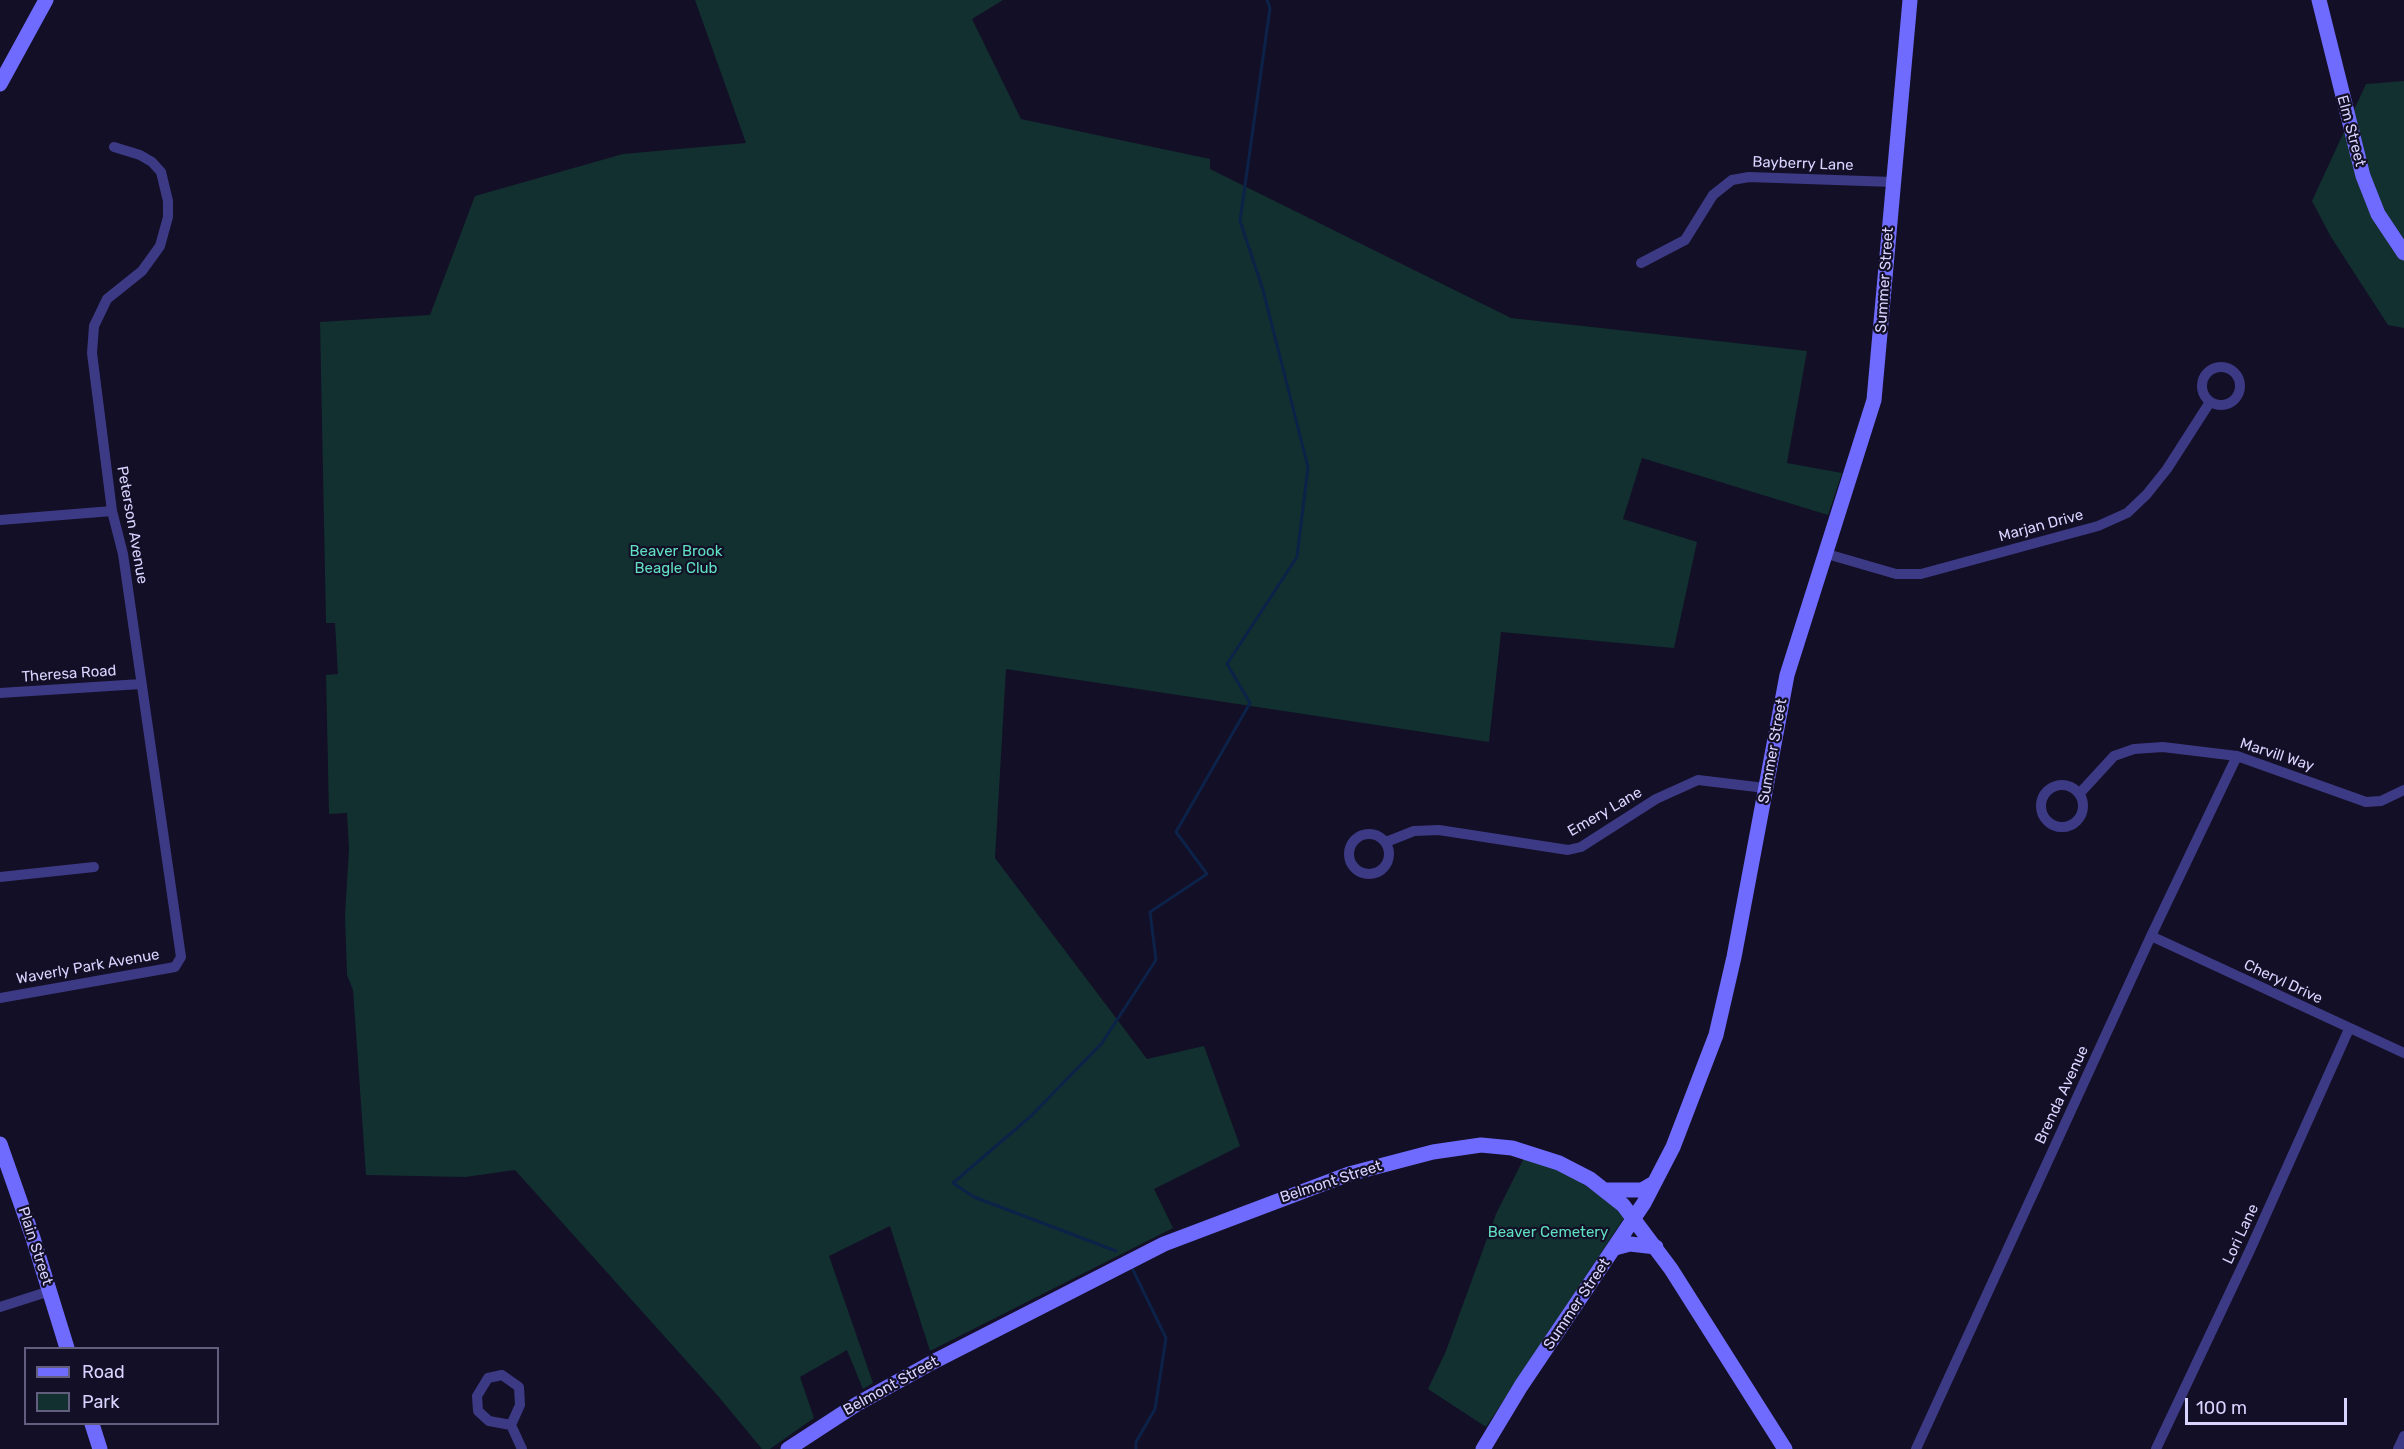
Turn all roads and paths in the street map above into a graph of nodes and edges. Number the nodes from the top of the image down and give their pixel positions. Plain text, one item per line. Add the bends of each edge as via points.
1 (46, 0) edge
2 (1910, 0) edge
3 (2319, 0) edge
4 (0, 84) edge
5 (114, 147) dead end
6 (1893, 182) junction
7 (2404, 253) edge
8 (1641, 263) dead end
9 (2210, 402) dead end
10 (112, 511) junction
11 (0, 520) edge
12 (1827, 554) junction
13 (141, 684) junction
14 (0, 693) edge
15 (2237, 756) junction
16 (1765, 788) junction
17 (2404, 790) edge
18 (2080, 793) junction
19 (1386, 842) dead end
20 (94, 867) dead end
21 (0, 877) edge
22 (2151, 936) junction
23 (179, 962) joint
24 (0, 998) edge
25 (2349, 1029) junction
26 (2404, 1053) edge
27 (0, 1144) edge
28 (1654, 1183) junction
29 (1606, 1190) junction
30 (1636, 1218) junction
31 (1656, 1247) junction
32 (1615, 1248) junction
33 (50, 1291) junction
34 (0, 1307) edge
35 (67, 1347) edge
36 (92, 1425) edge
37 (511, 1425) junction
38 (2404, 1436) edge
39 (100, 1449) edge
40 (522, 1449) edge
41 (788, 1449) edge
42 (1483, 1449) edge
43 (1785, 1449) edge
44 (1916, 1449) edge
45 (2156, 1449) edge
46 (2398, 1449) edge

1 - 4 street
2 - 6 street, Summer Street
3 - 7 street, Elm Street via 2363,176 2378,214
5 - 10 street, Peterson Avenue via 152,162 164,178 168,201 167,224 160,246 142,272 107,299 92,339
6 - 8 street, Bayberry Lane via 1749,177 1732,180 1713,195 1685,240
6 - 12 street, Summer Street via 1877,384
9 - 12 street, Marjan Drive via 2147,494 2127,513 2098,526 1921,574 1896,574
10 - 11 street
10 - 13 street, Peterson Avenue via 123,554
12 - 16 street, Summer Street via 1787,675
13 - 14 street, Theresa Road
13 - 23 street, Peterson Avenue
15 - 17 street, Marvill Way via 2366,802 2381,801
15 - 18 street, Marvill Way via 2163,747 2134,749 2114,756
15 - 22 street, Brenda Avenue
16 - 19 street, Emery Lane via 1698,780 1656,799 1581,847 1568,850 1439,830 1414,831
16 - 28 street, Summer Street via 1716,1035 1673,1147
18 - 18 street via 2084,806 2074,824 2061,827 2048,822 2041,809 2044,796 2054,786 2068,785
20 - 21 street
22 - 25 street, Cheryl Drive
22 - 44 street, Brenda Avenue
23 - 24 street, Waverly Park Avenue via 175,968
25 - 26 street, Cheryl Drive
25 - 45 street, Lori Lane
27 - 33 street, Plain Street
28 - 29 street via 1641,1190
28 - 30 street, Summer Street
29 - 30 street, Belmont Street
29 - 41 street, Belmont Street via 1543,1156 1496,1145 1433,1152 1341,1177 1146,1253 933,1362 857,1404
30 - 31 street, Belmont Street
30 - 32 street, Summer Street
31 - 32 street via 1630,1244
31 - 43 street, Belmont Street
32 - 42 street, Summer Street
33 - 34 street
33 - 35 street, Plain Street
36 - 39 street
37 - 37 street via 489,1421 478,1411 477,1396 488,1378 502,1375 519,1387 520,1405
37 - 40 street
38 - 46 street

